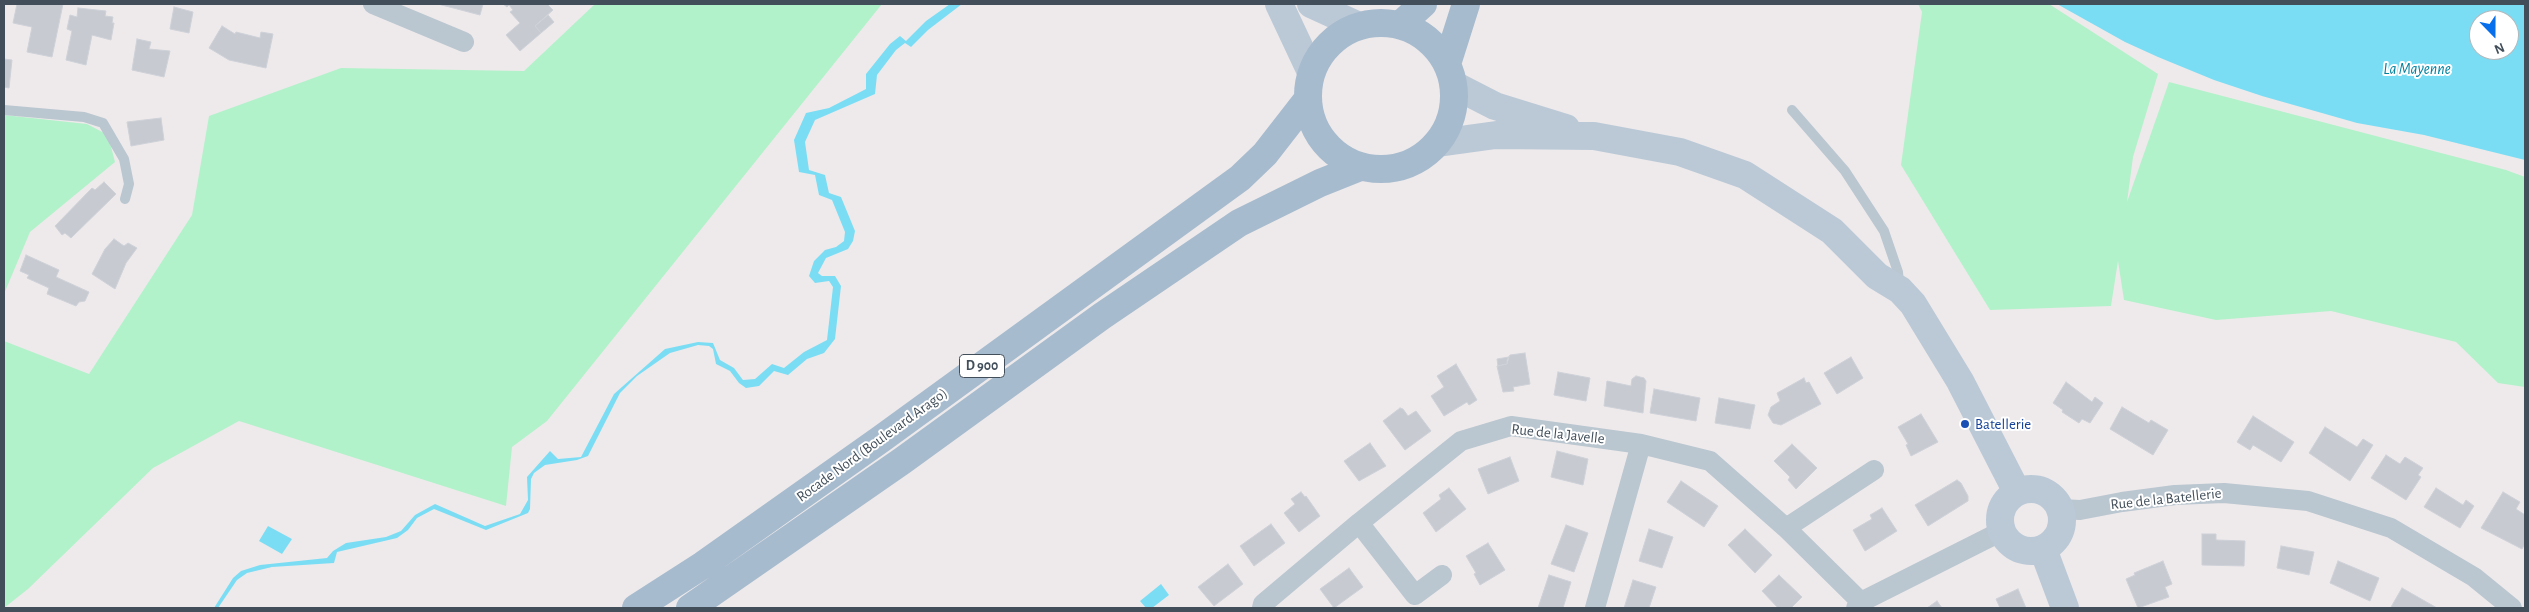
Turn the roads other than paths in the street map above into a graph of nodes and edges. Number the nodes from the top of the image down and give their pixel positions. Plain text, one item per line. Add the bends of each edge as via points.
1 (373, 4) edge
2 (1279, 4) edge
3 (1311, 4) edge
4 (1423, 4) edge
5 (1466, 4) edge
6 (1400, 25) junction
7 (1358, 26) junction
8 (464, 42) dead end
9 (1311, 72) junction
10 (1450, 74) junction
11 (1307, 100) junction
12 (4, 110) edge
13 (1792, 110) dead end
14 (1594, 136) junction
15 (1438, 143) junction
16 (1360, 167) junction
17 (125, 199) dead end
18 (1900, 290) junction
19 (1641, 444) junction
20 (1874, 470) dead end
21 (2017, 492) junction
22 (2060, 509) junction
23 (1359, 523) junction
24 (1786, 528) junction
25 (2002, 531) junction
26 (2043, 549) junction
27 (1442, 575) dead end
28 (1858, 605) edge
29 (636, 608) edge
30 (690, 608) edge
31 (1262, 608) edge
32 (1595, 608) edge
33 (2065, 608) edge
34 (2512, 608) edge

1 - 8 street
2 - 9 street
3 - 7 street
4 - 6 main road
5 - 10 main road
6 - 7 main road
6 - 10 main road via 1435,47
7 - 9 main road via 1338,36 1322,52
9 - 11 main road
10 - 14 street via 1495,106
10 - 15 main road via 1454,106
11 - 16 main road via 1312,122 1323,142 1340,158
11 - 29 main road, Rocade Nord (Boulevard Arago) / D 900 via 1266,154 1240,178 881,439 703,565
12 - 17 lane via 84,116 103,123 124,159 128,184
13 - 18 lane via 1845,171 1884,231 1898,272
14 - 15 street via 1496,135
14 - 18 street via 1680,152 1745,175 1832,231 1877,276
15 - 16 main road via 1422,158 1403,167 1382,170
16 - 30 main road, Rocade Nord (Boulevard Arago) / D 900 via 1239,223 1102,316 902,461
18 - 21 street via 1913,304 1960,381
19 - 23 street, Rue de la Javelle via 1511,426 1461,441
19 - 24 street, Rue de la Javelle via 1710,461
19 - 32 street
20 - 24 street
21 - 22 street via 2027,489 2043,491 2055,500
21 - 25 street via 2004,504 2000,513
22 - 26 street via 2061,528 2051,544
22 - 34 street, Rue de la Batellerie via 2080,510 2157,497 2224,493 2308,501 2391,528 2474,577
23 - 27 street via 1415,595
23 - 31 street, Rue de la Javelle
24 - 28 street, Rue de la Javelle
25 - 26 street via 2007,540 2024,550
25 - 28 street
26 - 33 street

